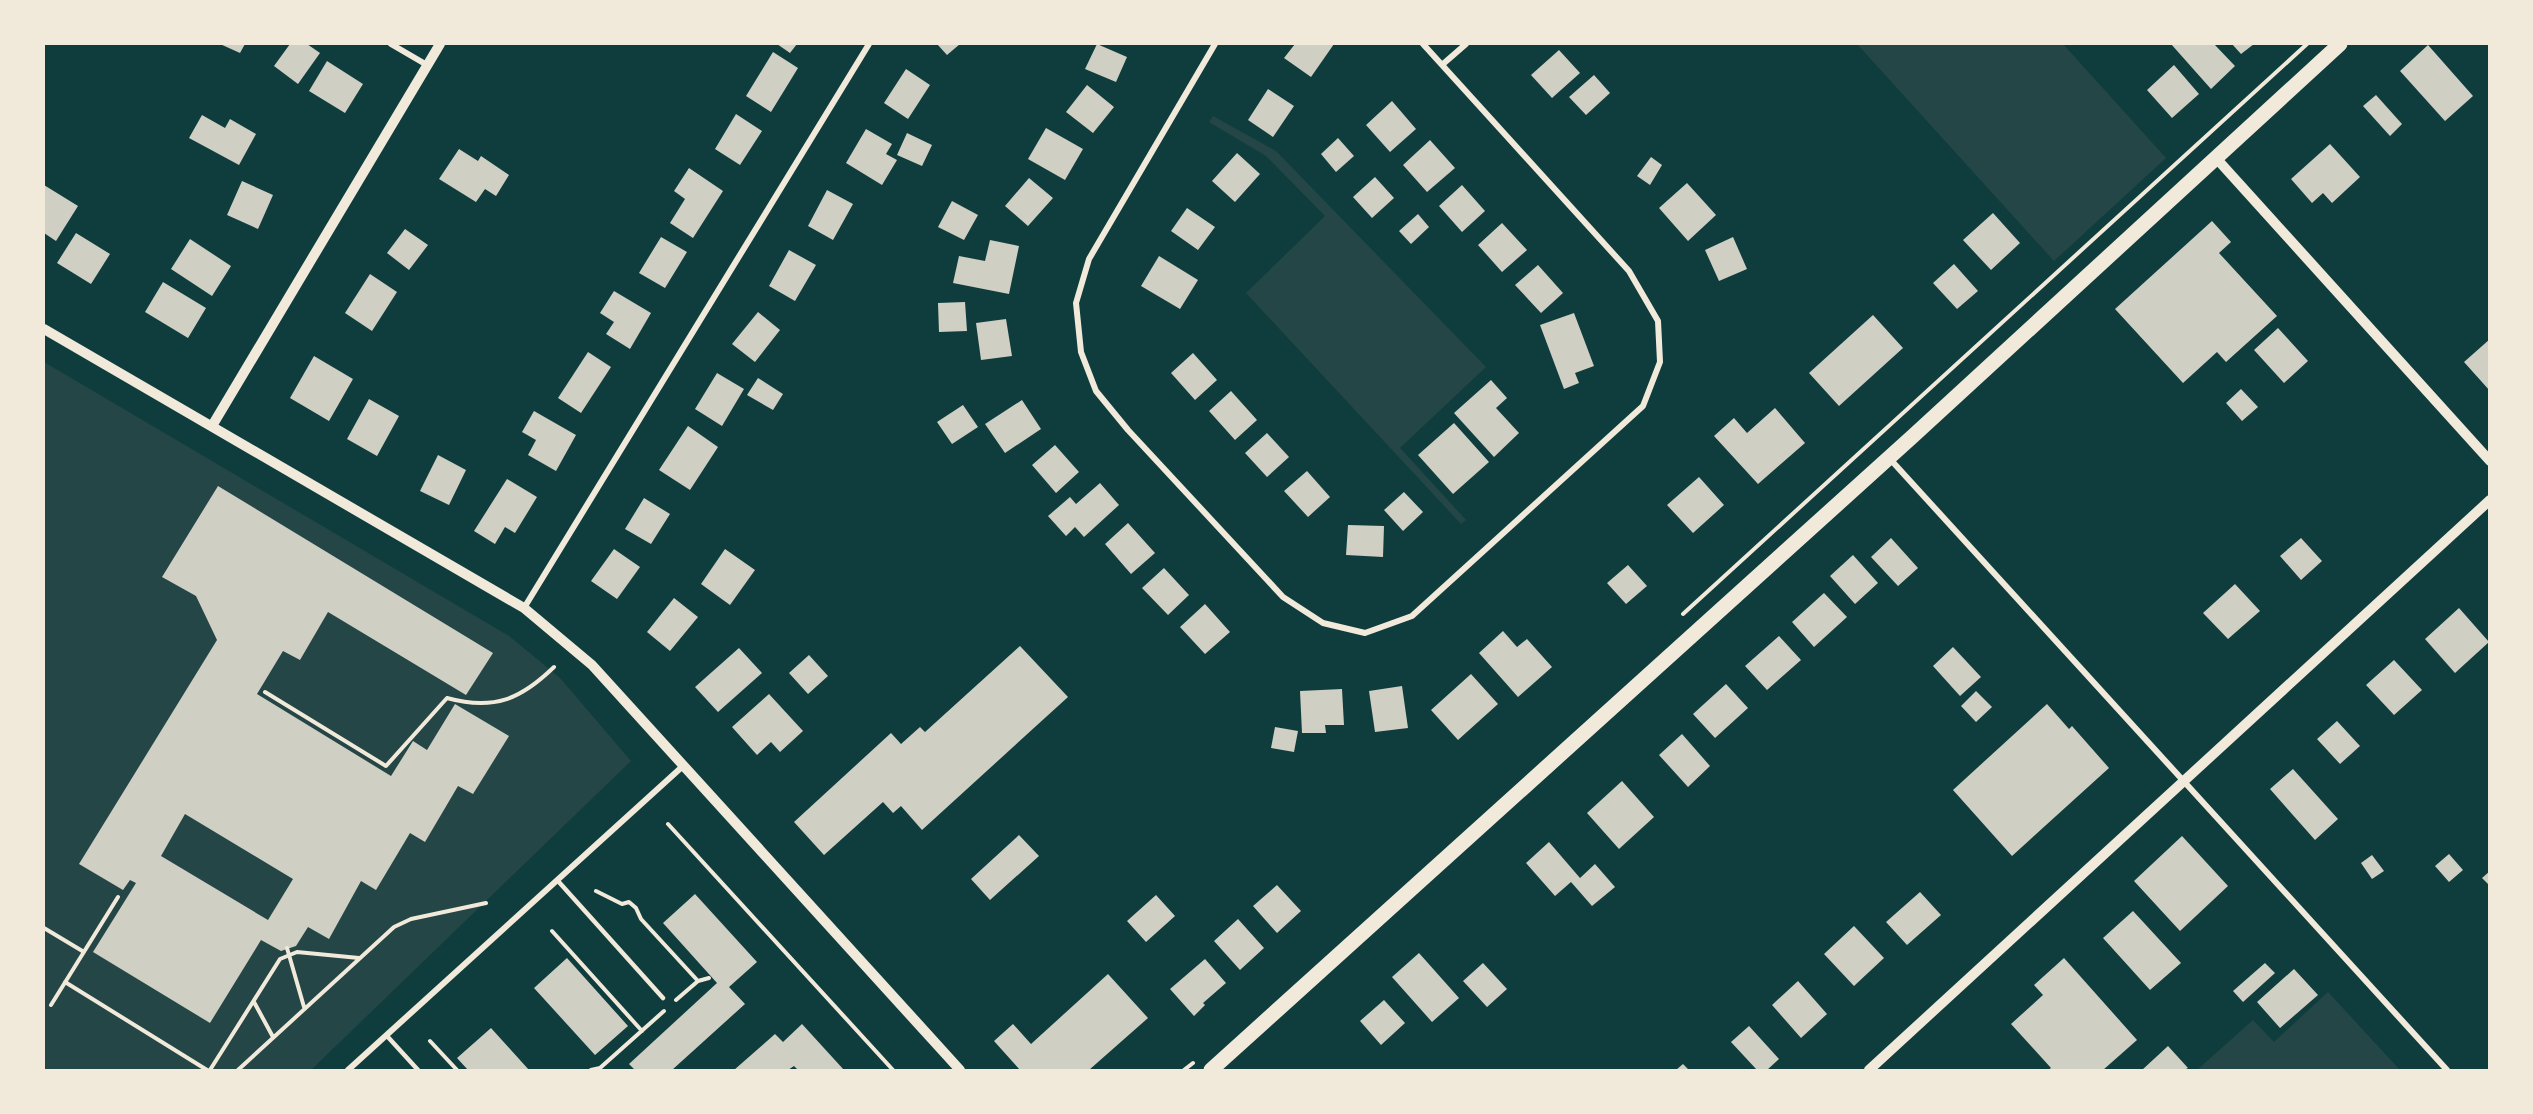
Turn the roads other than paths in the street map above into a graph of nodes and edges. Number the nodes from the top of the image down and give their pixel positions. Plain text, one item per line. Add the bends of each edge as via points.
1 (391, 44) edge
2 (440, 44) edge
3 (869, 44) edge
4 (1215, 44) edge
5 (1423, 44) edge
6 (1466, 44) edge
7 (2340, 44) edge
8 (1443, 64) junction
9 (427, 65) junction
10 (2216, 158) junction
11 (44, 329) edge
12 (212, 426) junction
13 (1889, 458) junction
14 (2490, 461) edge
15 (2490, 500) edge
16 (524, 608) junction
17 (683, 766) junction
18 (2183, 783) junction
19 (558, 881) junction
20 (663, 998) dead end
21 (387, 1036) junction
22 (348, 1071) edge
23 (418, 1071) edge
24 (960, 1071) edge
25 (1211, 1071) edge
26 (1869, 1071) edge
27 (2447, 1071) edge

1 - 9 street
2 - 9 street
3 - 16 street
4 - 8 street via 1089,259 1076,303 1081,352 1096,391 1128,430 1283,597 1323,623 1365,633 1412,616 1643,406 1660,362 1658,321 1629,271
5 - 8 street
6 - 8 street
7 - 10 main road
9 - 12 street
10 - 13 main road
10 - 14 street
11 - 12 street
12 - 16 street
13 - 18 street
13 - 25 main road
15 - 18 street
16 - 17 street via 592,665
17 - 19 street
17 - 24 street
18 - 26 street
18 - 27 street
19 - 20 lane
19 - 21 street
21 - 22 street
21 - 23 lane

